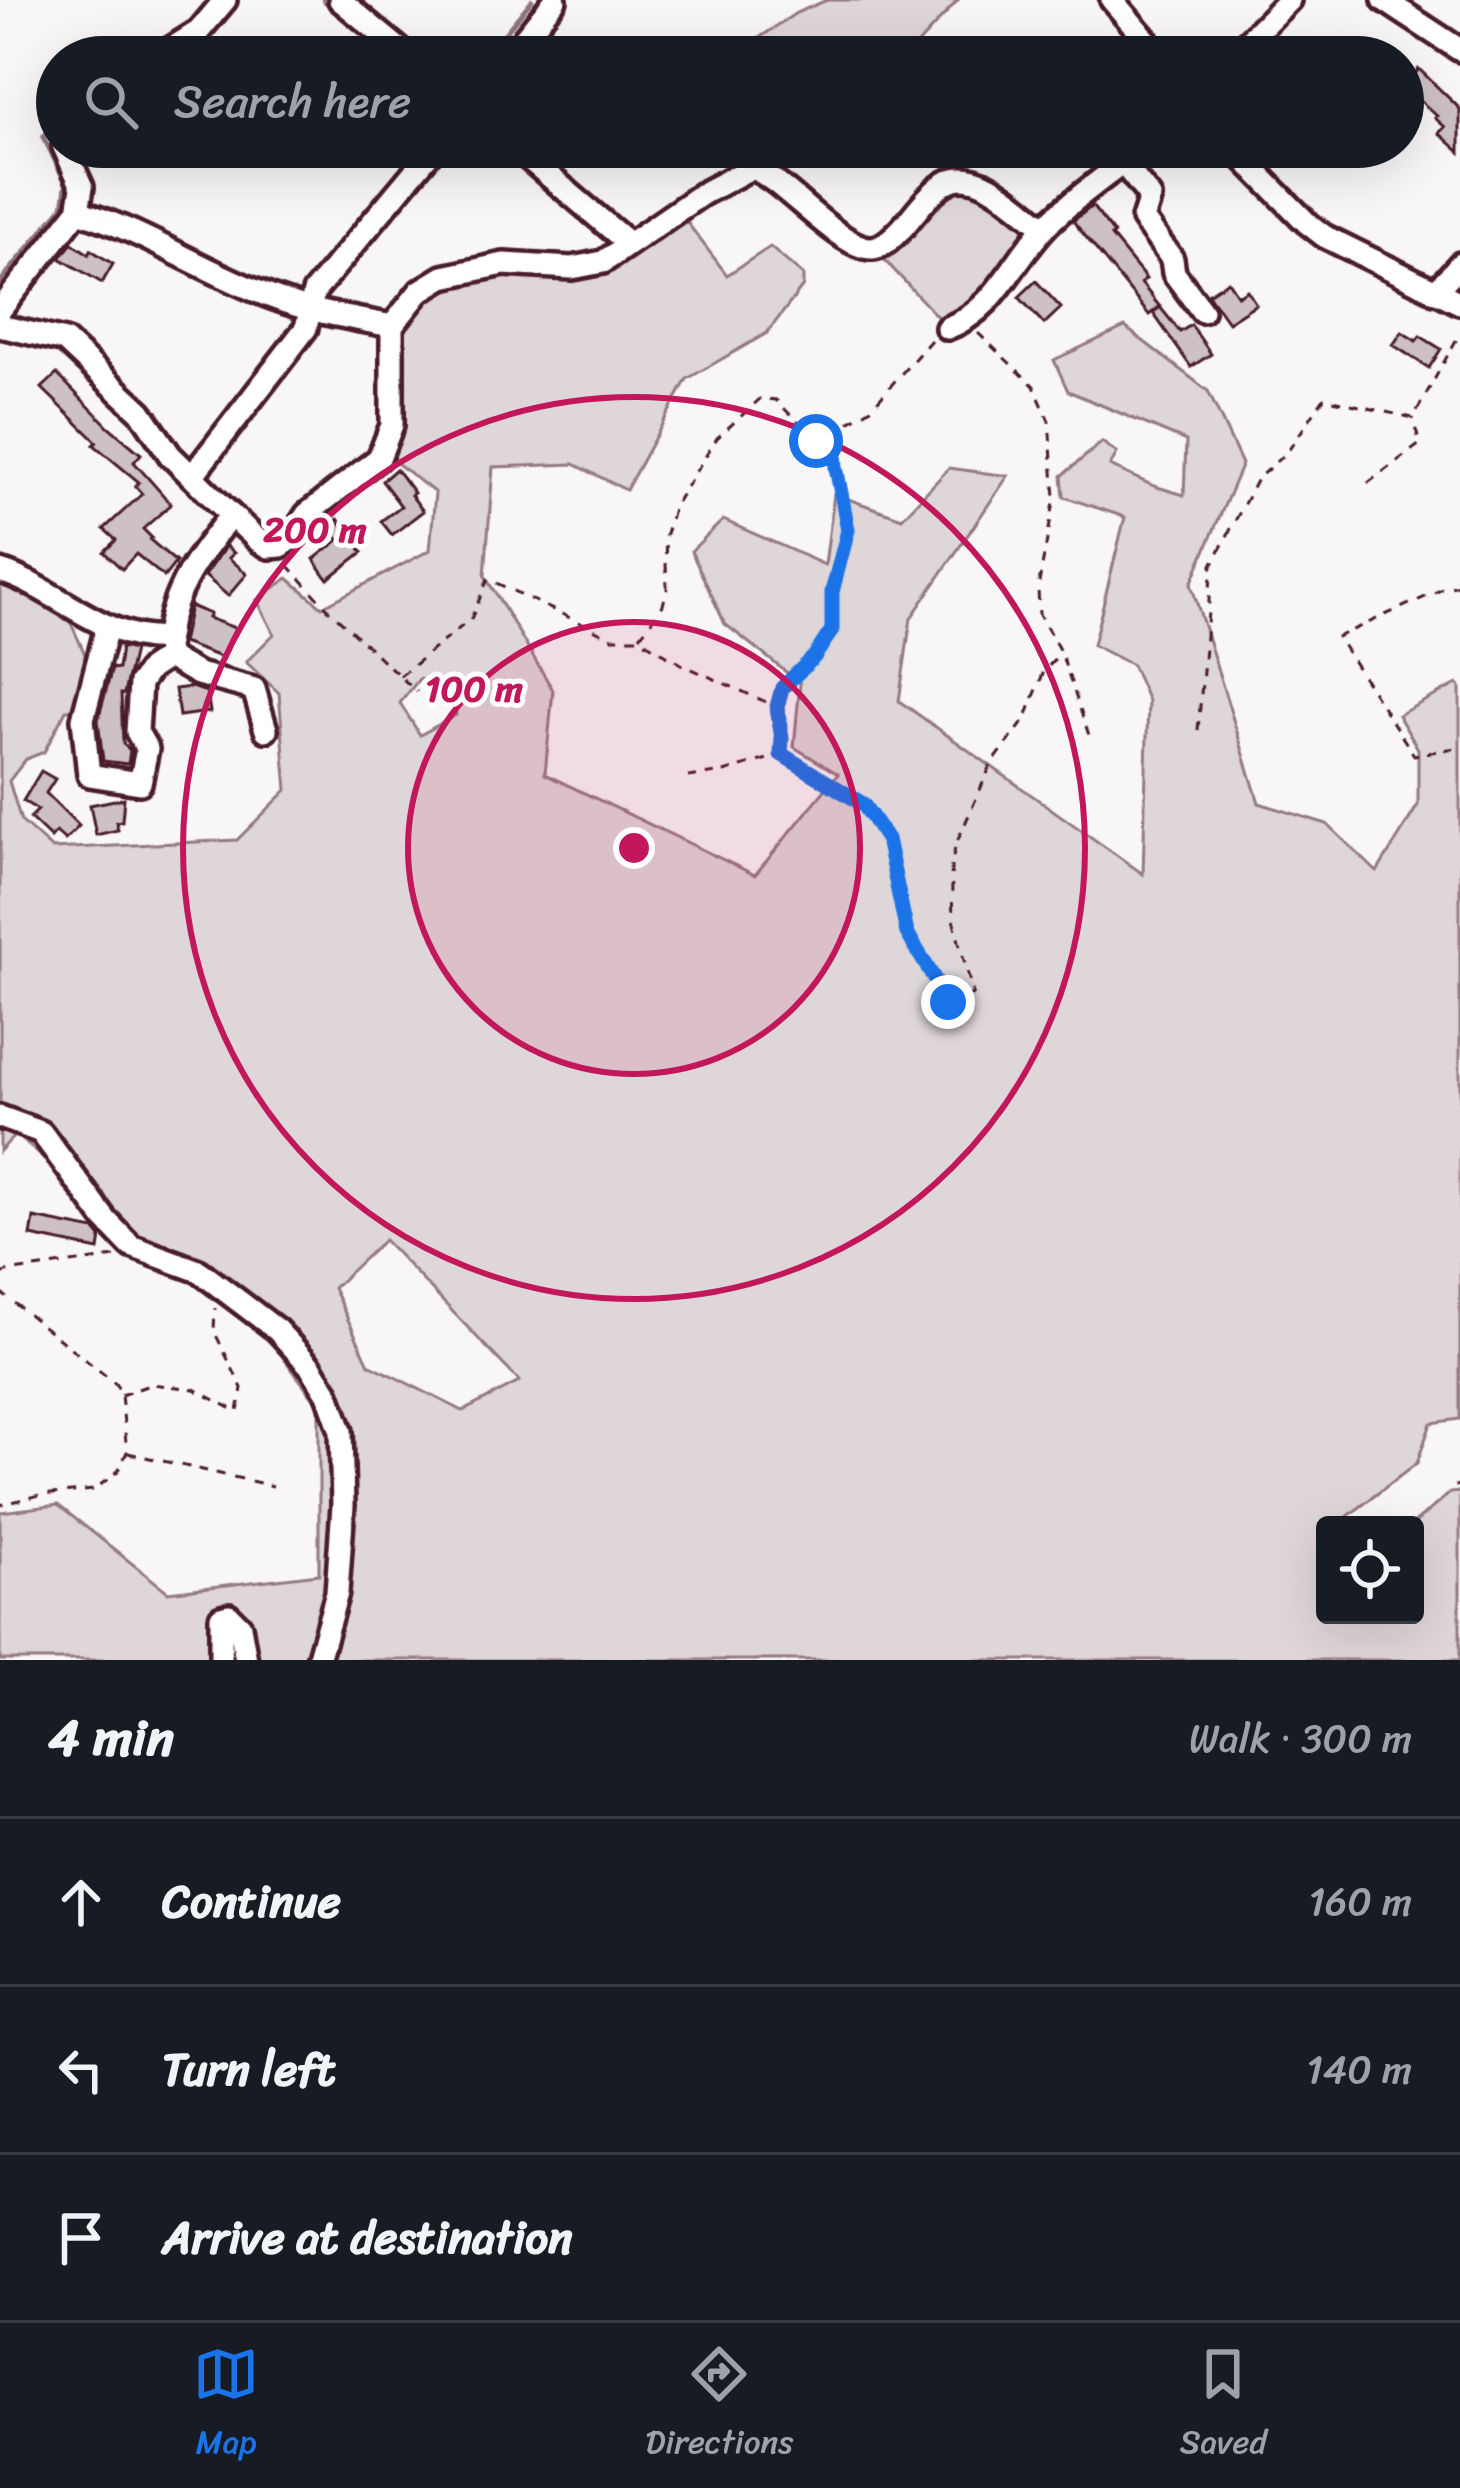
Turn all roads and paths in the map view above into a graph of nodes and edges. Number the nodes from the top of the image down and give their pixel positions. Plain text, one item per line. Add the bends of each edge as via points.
1 (225, 0) edge
2 (340, 0) edge
3 (555, 0) edge
4 (1112, 0) edge
5 (1289, 0) edge
6 (1384, 0) edge
7 (191, 36) edge
8 (384, 36) edge
9 (526, 36) edge
10 (1143, 36) edge
11 (1253, 36) edge
12 (1460, 50) edge
13 (73, 168) edge
14 (417, 168) edge
15 (540, 168) edge
16 (1118, 168) edge
17 (1128, 168) edge
18 (1253, 168) edge
19 (78, 211) junction
20 (1044, 227) junction
21 (628, 243) junction
22 (1460, 264) edge
23 (1435, 292) junction
24 (1460, 303) edge
25 (309, 308) junction
26 (0, 310) edge
27 (1202, 310) dead end
28 (956, 324) junction
29 (0, 326) edge
30 (392, 326) junction
31 (1460, 333) edge
32 (1413, 418) junction
33 (834, 438) junction
34 (191, 476) junction
35 (1368, 483) dead end
36 (231, 515) junction
37 (281, 547) junction
38 (0, 571) edge
39 (1460, 585) edge
40 (107, 627) junction
41 (639, 638) junction
42 (167, 647) junction
43 (1061, 653) junction
44 (400, 676) junction
45 (417, 692) dead end
46 (777, 707) junction
47 (266, 730) dead end
48 (1198, 730) dead end
49 (1091, 741) dead end
50 (1460, 747) edge
51 (781, 754) junction
52 (688, 777) dead end
53 (0, 1117) edge
54 (131, 1246) junction
55 (0, 1275) edge
56 (0, 1292) edge
57 (236, 1298) junction
58 (121, 1396) junction
59 (127, 1453) junction
60 (274, 1486) dead end
61 (0, 1505) edge
62 (221, 1660) edge
63 (246, 1660) edge
64 (318, 1660) edge

1 - 7 street
2 - 8 street
3 - 9 street
4 - 10 street
5 - 11 street
6 - 12 street
13 - 19 street via 82,187
14 - 25 street
15 - 21 street
16 - 20 street
17 - 27 street via 1150,197 1142,219
18 - 23 street via 1324,236
19 - 25 street
19 - 26 street
20 - 21 street via 969,177 941,187 889,241 859,246 751,168
20 - 28 street via 992,296
21 - 30 street via 603,262 572,268 504,264 443,277
22 - 23 street
23 - 24 street
25 - 30 street
25 - 34 street via 307,328
28 - 33 path
28 - 43 path via 1034,386 1049,421 1055,497 1039,614
29 - 34 street via 65,341 141,412
30 - 37 street via 393,407 379,458 307,514
31 - 32 path
32 - 35 path via 1420,445
32 - 48 path via 1324,398 1288,451 1257,479 1213,565
33 - 41 path via 816,441 776,400 760,398 717,438 674,506 664,538 664,605
33 - 46 path via 848,530 832,592 832,630 782,688
34 - 36 street
36 - 37 street via 259,541
36 - 42 street via 180,586
37 - 44 path via 329,610
38 - 40 street
39 - 50 path via 1337,637 1414,755
40 - 42 street
40 - 42 street via 83,719 88,775 140,783 147,749 137,732 140,683
41 - 44 path via 611,638 488,579 471,619
41 - 46 path
42 - 47 street via 199,674 254,689
43 - 49 path
43 - 51 path via 992,765 956,844 953,920 973,994 948,1002 907,933 887,839 863,804
44 - 45 path
46 - 51 path
51 - 52 path
53 - 54 street via 41,1132
54 - 55 path via 113,1258
54 - 57 street via 199,1270
56 - 58 path
57 - 58 path via 216,1302 214,1331 242,1388 238,1412 194,1390 152,1384
57 - 64 street via 311,1367 341,1431 337,1593
58 - 59 path
59 - 60 path
59 - 61 path via 94,1490
62 - 63 street via 220,1617 230,1615

